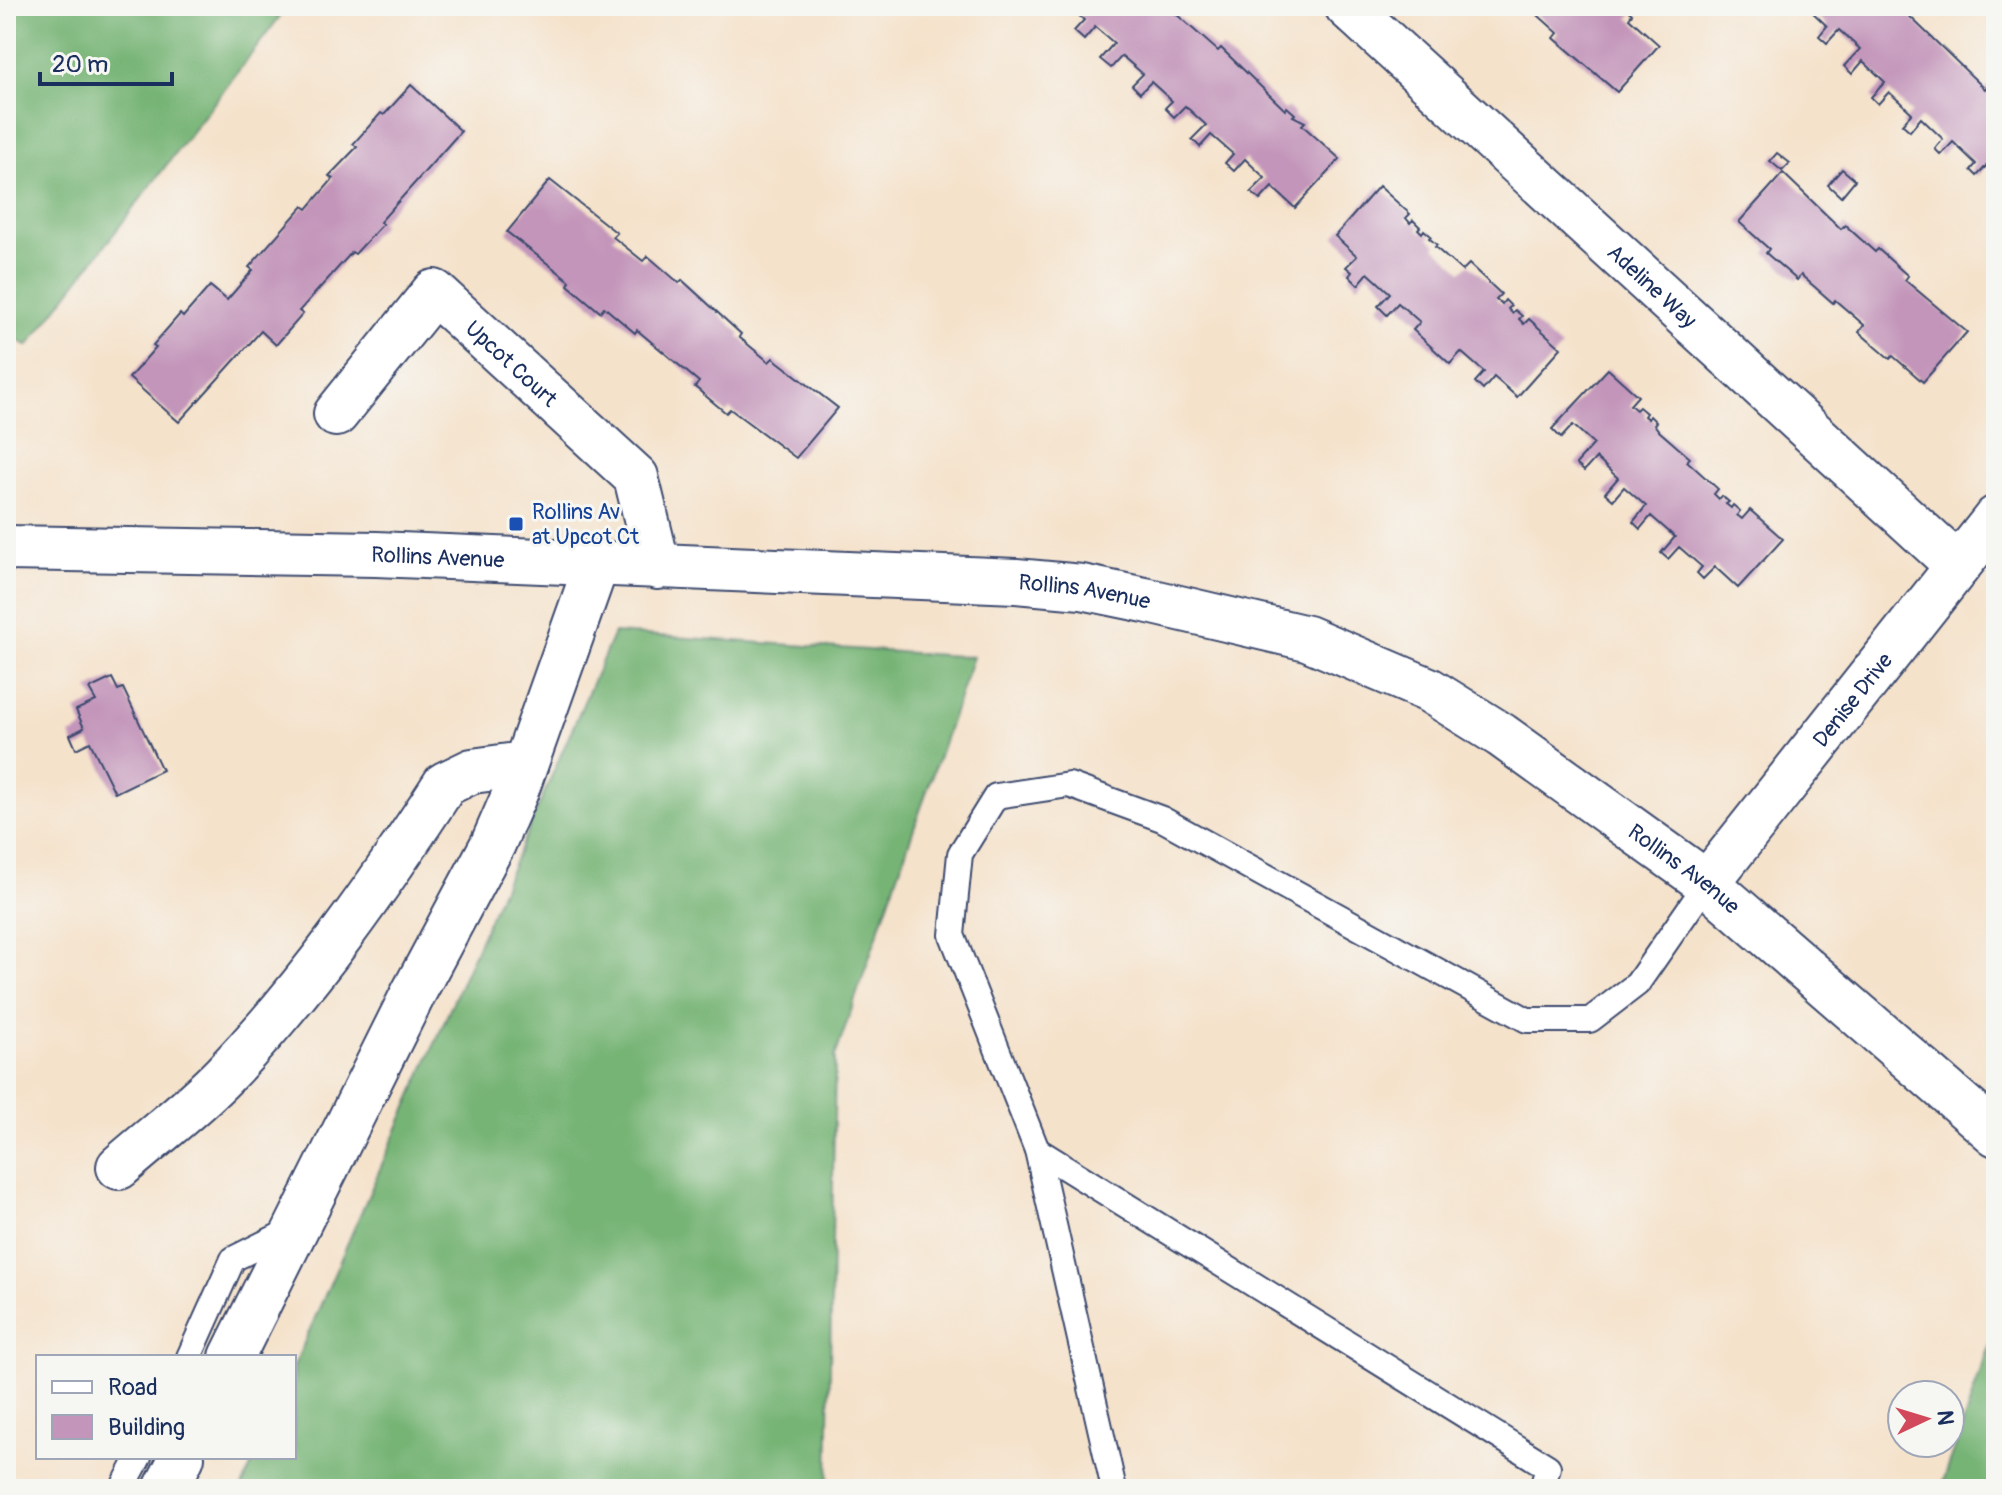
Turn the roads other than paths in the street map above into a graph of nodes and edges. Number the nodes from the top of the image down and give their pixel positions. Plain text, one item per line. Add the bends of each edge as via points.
1 (1347, 6) edge
2 (336, 414) dead end
3 (1996, 518) edge
4 (6, 548) edge
5 (597, 563) junction
6 (1958, 566) junction
7 (658, 567) junction
8 (525, 764) junction
9 (1707, 883) junction
10 (1996, 1134) edge
11 (1037, 1150) junction
12 (119, 1167) dead end
13 (295, 1228) junction
14 (190, 1355) edge
15 (233, 1355) edge
16 (138, 1459) edge
17 (181, 1459) edge
18 (122, 1489) edge
19 (166, 1489) edge
20 (1114, 1489) edge
21 (1542, 1489) edge

1 - 6 street, Adeline Way
2 - 7 street, Upcot Court via 434,292 636,477
3 - 6 street, Denise Drive
4 - 5 street, Rollins Avenue
5 - 7 street, Rollins Avenue
5 - 8 street
6 - 9 street, Denise Drive
7 - 9 street, Rollins Avenue via 1082,587 1307,638 1429,690 1501,735
8 - 12 street via 472,771 445,784 341,938 278,1014 222,1077
8 - 13 street via 493,844
9 - 10 street, Rollins Avenue
9 - 11 lane via 1637,984 1590,1020 1527,1020 1162,819 1069,785 996,796 960,854 952,935
11 - 20 lane
11 - 21 lane via 1548,1467
13 - 14 lane via 233,1259
13 - 15 street
16 - 18 lane
17 - 19 street

